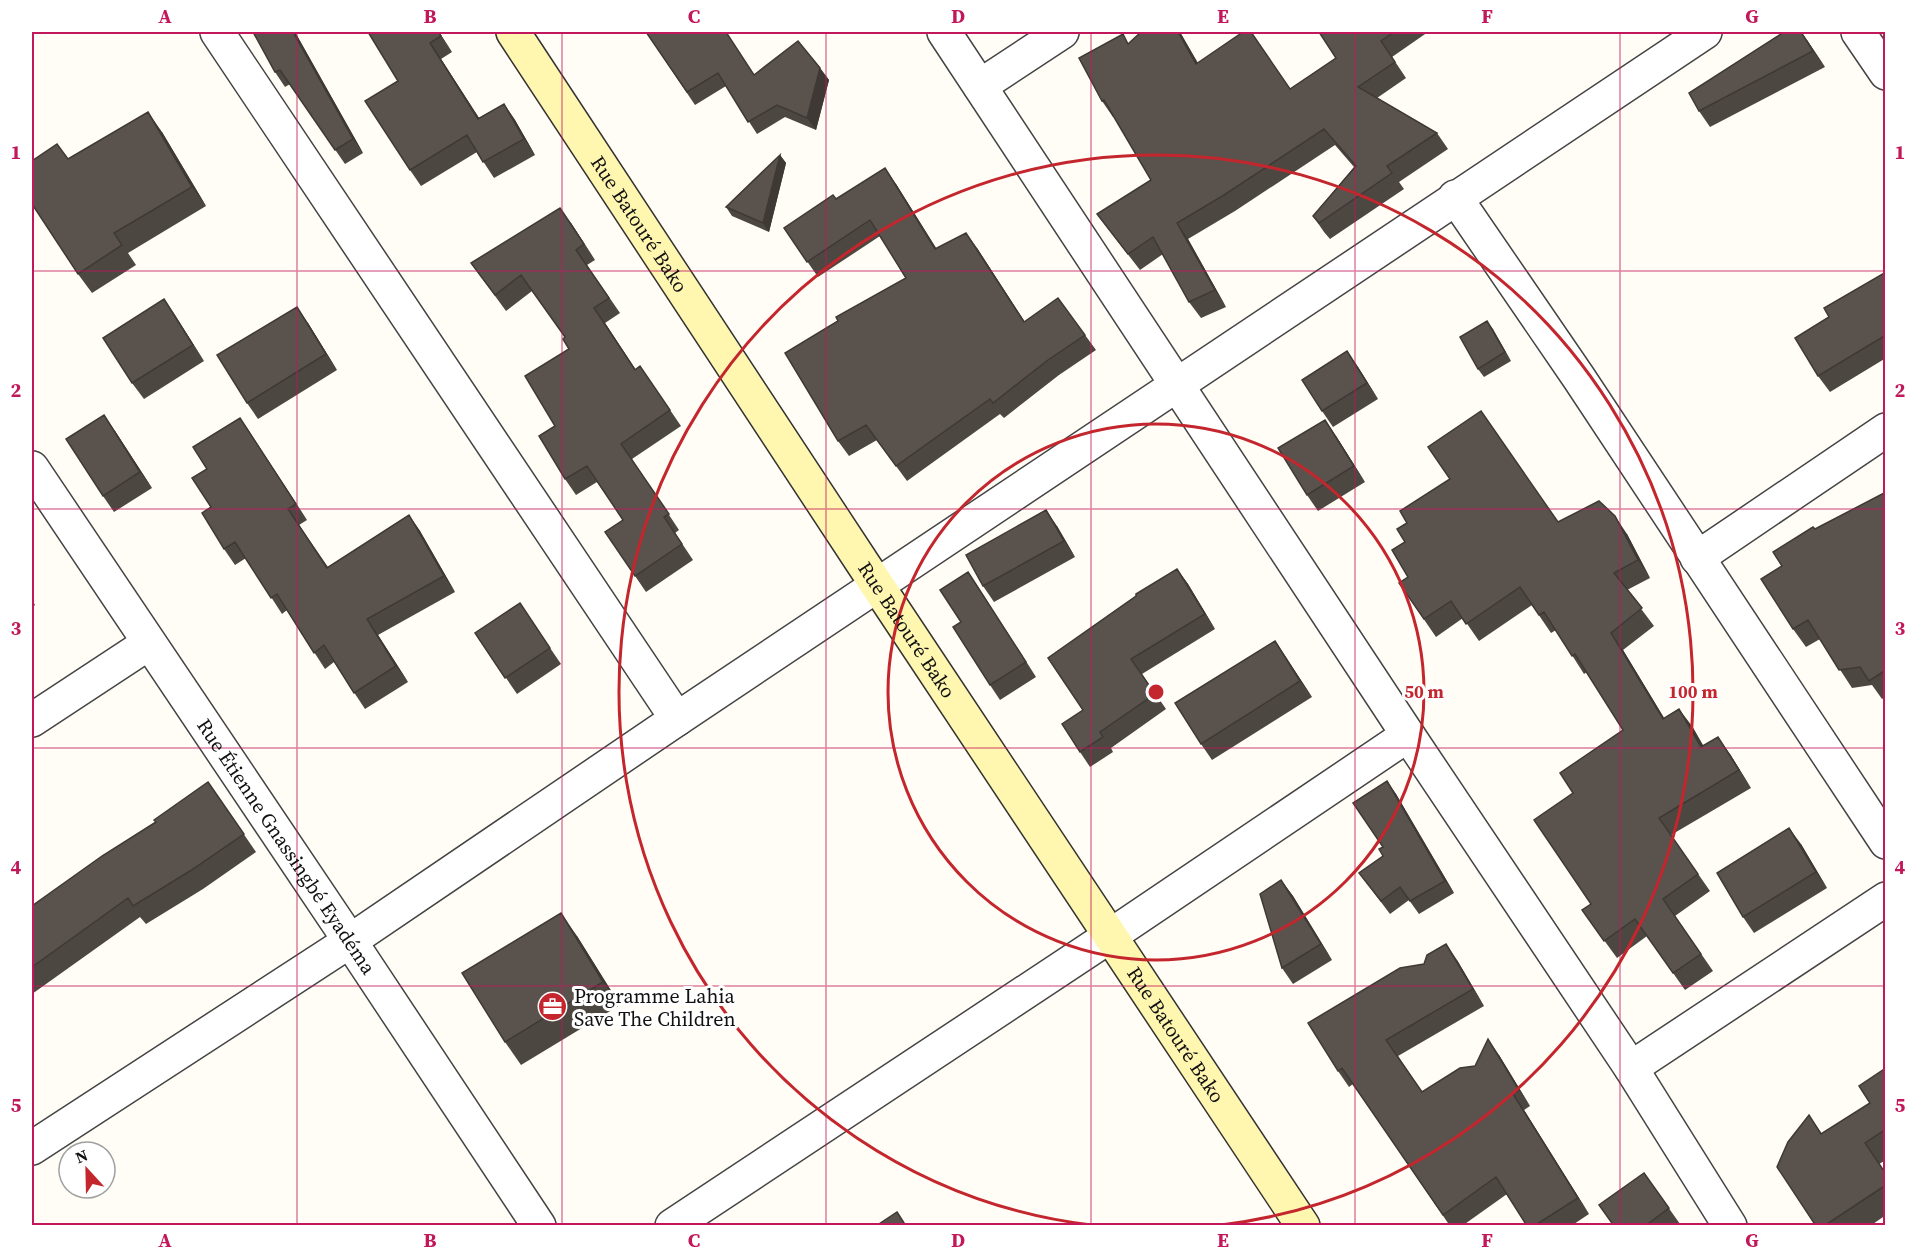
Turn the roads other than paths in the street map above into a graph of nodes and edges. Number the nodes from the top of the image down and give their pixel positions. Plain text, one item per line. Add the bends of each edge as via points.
1 (217, 32) edge
2 (513, 32) edge
3 (944, 32) edge
4 (1062, 32) edge
5 (1705, 32) edge
6 (1858, 32) edge
7 (1886, 73) edge
8 (980, 86) junction
9 (1455, 197) junction
10 (1177, 385) junction
11 (1886, 430) edge
12 (32, 468) edge
13 (1697, 558) junction
14 (877, 585) junction
15 (149, 642) junction
16 (677, 718) junction
17 (32, 720) edge
18 (1408, 735) junction
19 (1886, 842) edge
20 (1886, 899) edge
21 (1110, 936) junction
22 (350, 941) junction
23 (1631, 1068) junction
24 (32, 1148) edge
25 (538, 1226) edge
26 (672, 1226) edge
27 (1303, 1226) edge
28 (1730, 1226) edge

1 - 16 street
2 - 14 main road, Rue Batouré Bako
3 - 8 street
4 - 8 street
5 - 9 street
6 - 7 street
8 - 10 street
9 - 10 street
9 - 13 street
10 - 14 street
10 - 18 street
11 - 13 street
12 - 15 street, Rue Étienne Gnassingbé Eyadéma
13 - 19 street
14 - 16 street
14 - 21 main road, Rue Batouré Bako
15 - 17 street
15 - 22 street, Rue Étienne Gnassingbé Eyadéma
16 - 22 street
18 - 21 street
18 - 23 street
20 - 23 street
21 - 26 street
21 - 27 main road, Rue Batouré Bako
22 - 24 street
22 - 25 street, Rue Étienne Gnassingbé Eyadéma
23 - 28 street

